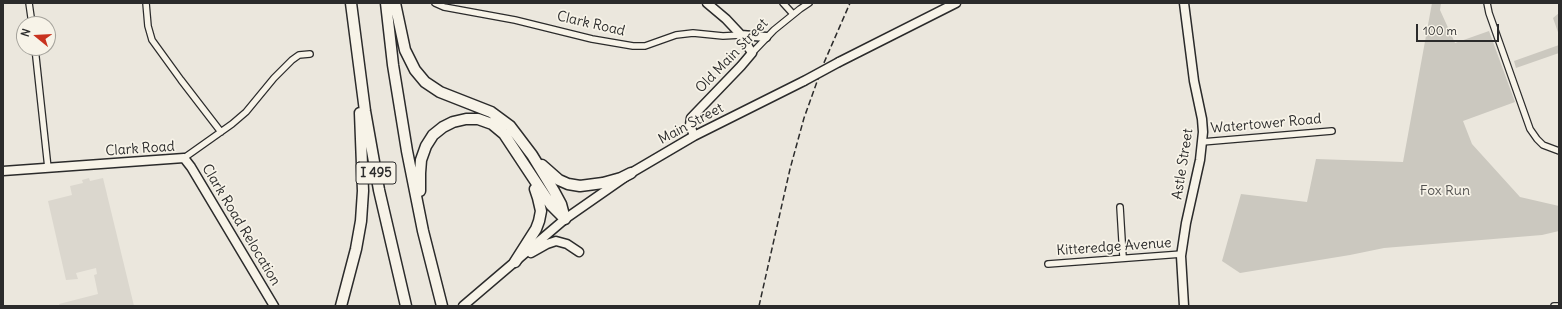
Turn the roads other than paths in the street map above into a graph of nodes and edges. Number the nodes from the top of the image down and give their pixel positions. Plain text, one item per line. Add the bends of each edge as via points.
1 (30, 3) edge
2 (146, 3) edge
3 (351, 3) edge
4 (386, 3) edge
5 (395, 3) edge
6 (435, 3) edge
7 (707, 3) edge
8 (783, 3) edge
9 (809, 3) edge
10 (956, 3) edge
11 (1184, 3) edge
12 (1487, 3) edge
13 (793, 14) junction
14 (31, 16) edge
15 (741, 35) junction
16 (766, 38) junction
17 (355, 39) junction
18 (752, 53) junction
19 (310, 54) dead end
20 (35, 56) edge
21 (1332, 131) dead end
22 (221, 132) junction
23 (694, 136) junction
24 (1202, 142) junction
25 (1559, 151) edge
26 (532, 155) junction
27 (184, 158) junction
28 (48, 168) junction
29 (3, 172) edge
30 (528, 172) junction
31 (631, 173) junction
32 (1120, 207) dead end
33 (565, 220) junction
34 (424, 231) junction
35 (579, 252) dead end
36 (1182, 254) junction
37 (1123, 257) junction
38 (515, 262) junction
39 (1048, 264) dead end
40 (274, 306) edge
41 (341, 306) edge
42 (406, 306) edge
43 (442, 306) edge
44 (463, 306) edge
45 (1184, 306) edge
46 (1554, 306) edge
47 (1559, 306) edge

1 - 14 street
2 - 22 street via 152,40
3 - 17 highway, I 495
4 - 34 highway, I 495 via 399,104
5 - 26 highway via 407,56 421,77 440,92 498,116 510,126
6 - 15 street, Clark Road via 633,46 645,46 676,35
7 - 15 street
8 - 13 street
9 - 13 street, Old Main Street
10 - 23 street, Main Street, bridge
11 - 24 street, Astle Street via 1194,81 1202,119
12 - 25 street via 1530,129 1540,142 1550,149
13 - 16 street, Old Main Street
15 - 16 street
15 - 18 street
16 - 18 street, Old Main Street
17 - 41 highway via 363,192 356,249
17 - 42 highway, I 495 via 379,190
18 - 23 street, Old Main Street via 691,118 689,125
19 - 22 street, Clark Road via 297,56 287,63 246,112
20 - 28 street
21 - 24 street, Watertower Road
22 - 27 street, Clark Road
23 - 31 street, Main Street
24 - 36 street, Astle Street
26 - 31 highway via 554,177 574,185 602,184
26 - 33 highway via 558,198
27 - 28 street, Clark Road
27 - 40 street, Clark Road Relocation
28 - 29 street, Clark Road
30 - 33 highway
30 - 34 highway via 507,137 492,124 470,118 446,125 430,139 421,160 420,187
30 - 38 highway via 541,211 536,229
31 - 33 street, Main Street
32 - 37 street
33 - 38 street, Main Street
34 - 43 highway, I 495
35 - 38 street via 567,244 556,241
36 - 37 street, Kitteredge Avenue
36 - 45 street, Astle Street
37 - 39 street, Kitteredge Avenue
38 - 44 street, Main Street
46 - 47 street

